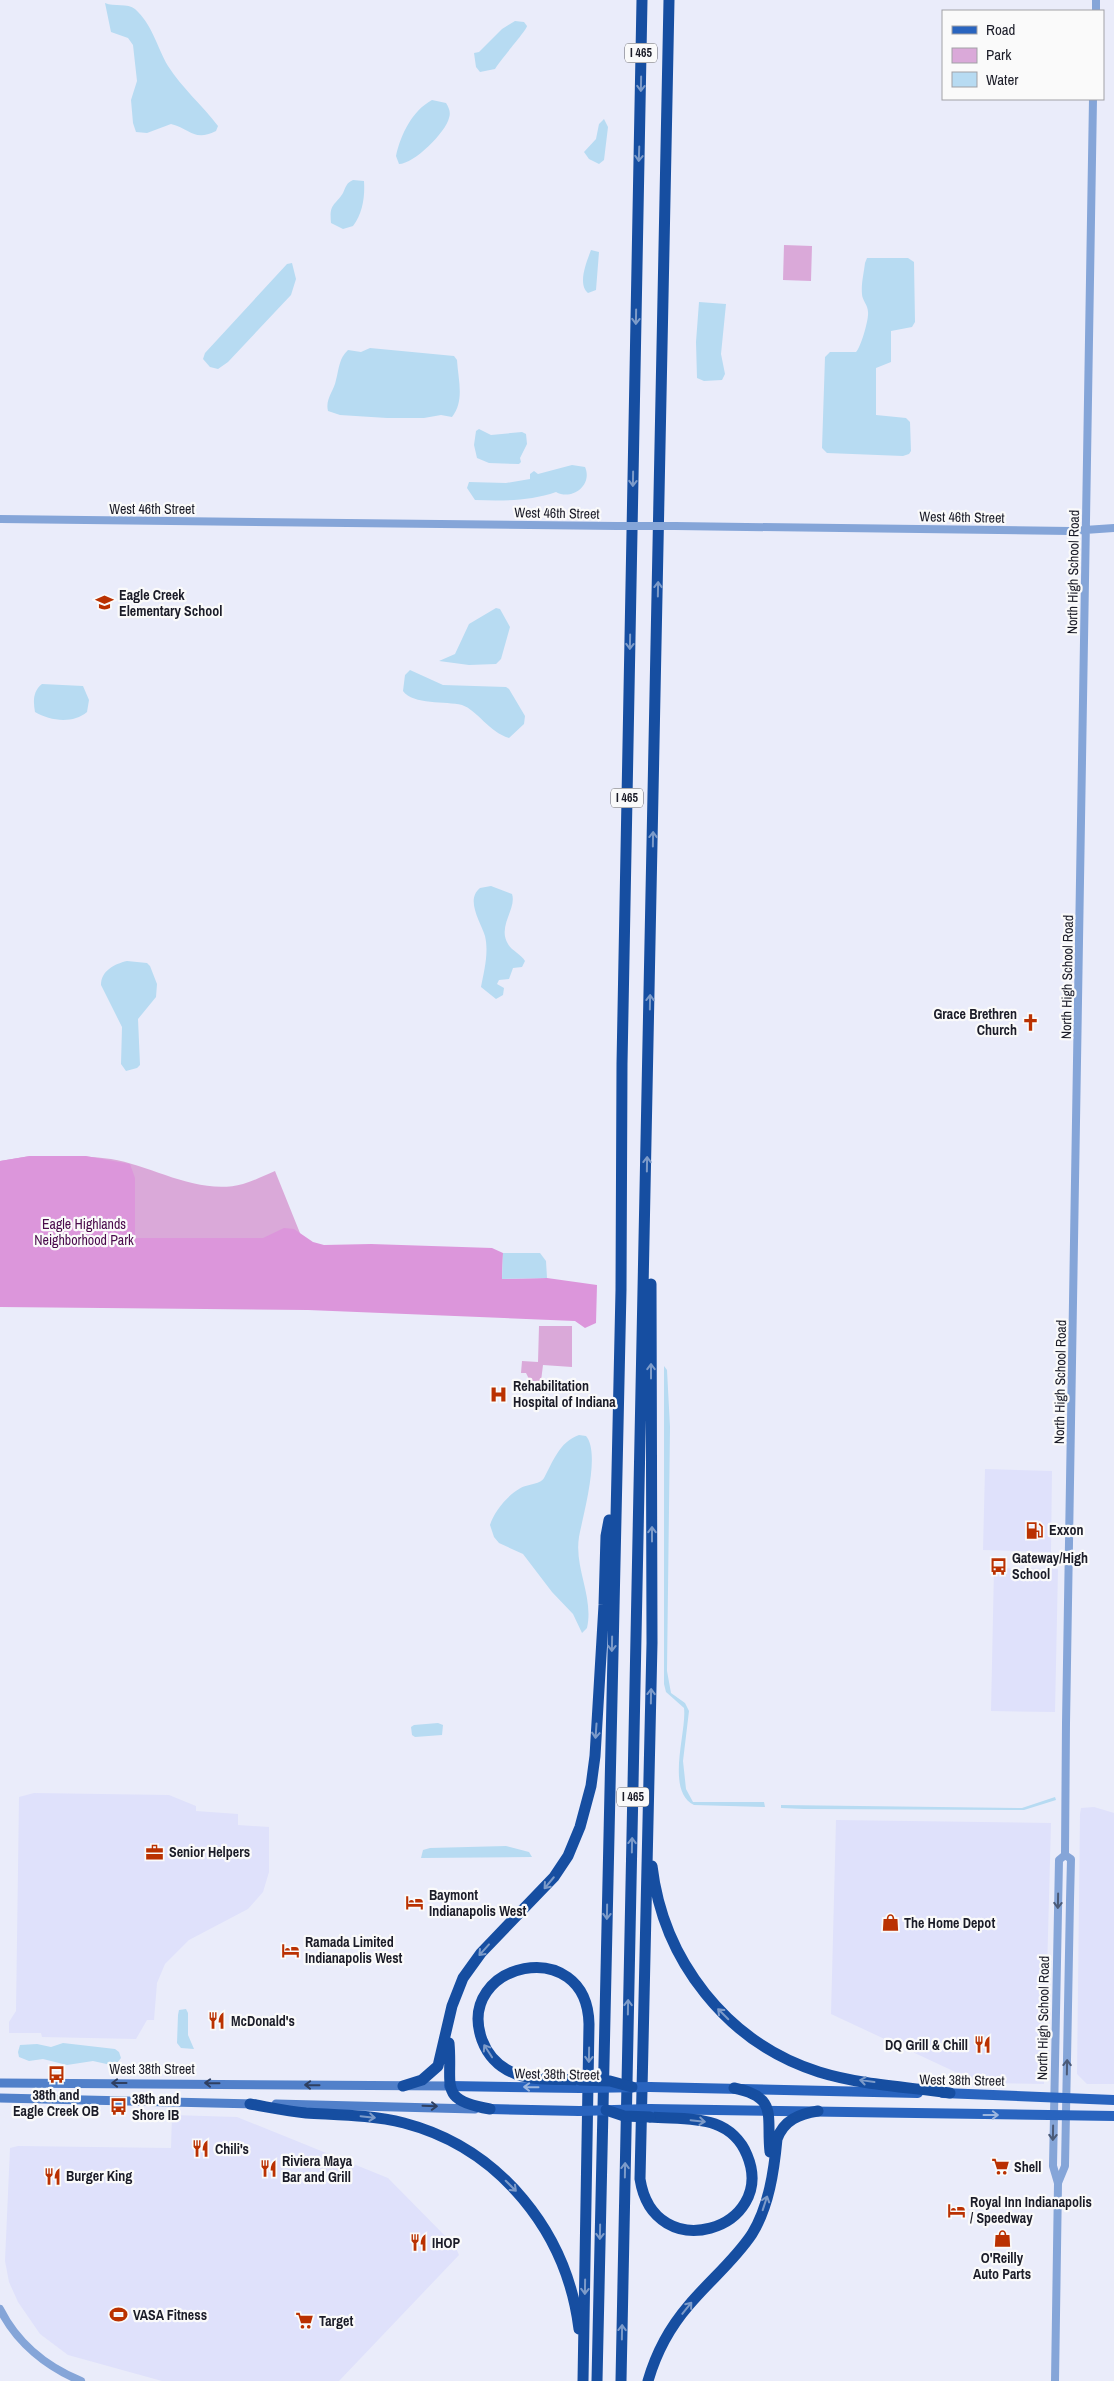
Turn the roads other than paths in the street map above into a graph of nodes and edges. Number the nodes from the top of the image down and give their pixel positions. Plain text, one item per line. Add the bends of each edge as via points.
1 (642, 0) edge
2 (669, 0) edge
3 (1093, 100) edge
4 (0, 520) edge
5 (1114, 528) edge
6 (1086, 529) junction
7 (646, 1213) junction
8 (615, 1490) junction
9 (649, 1816) junction
10 (1065, 1855) junction
11 (448, 2027) junction
12 (0, 2083) edge
13 (580, 2084) junction
14 (403, 2086) junction
15 (449, 2086) junction
16 (632, 2087) joint
17 (734, 2088) junction
18 (950, 2093) junction
19 (1054, 2097) junction
20 (0, 2098) edge
21 (1066, 2099) junction
22 (1114, 2100) edge
23 (250, 2104) junction
24 (490, 2109) junction
25 (606, 2110) joint
26 (767, 2111) junction
27 (818, 2111) junction
28 (650, 2113) junction
29 (1053, 2115) junction
30 (1066, 2115) junction
31 (1114, 2116) edge
32 (772, 2171) junction
33 (1058, 2183) junction
34 (0, 2309) edge
35 (583, 2376) edge
36 (81, 2381) edge
37 (597, 2381) edge
38 (621, 2381) edge
39 (648, 2381) edge
40 (1055, 2381) edge

1 -> 8 highway, I 465
7 -> 2 highway, I 465
3 - 6 street, North High School Road
4 - 6 street, West 46th Street, bridge
5 - 6 street, West 46th Street
6 - 10 street, North High School Road
9 -> 7 highway via 651,1269
38 -> 7 highway, I 465
8 -> 11 highway via 606,1536 594,1768 584,1817 570,1851 554,1877 468,1970 452,2006
8 -> 37 highway, I 465
18 -> 9 highway via 819,2072 759,2044 730,2020 703,1992 670,1936 656,1890
28 -> 9 highway via 710,2122 725,2129 741,2144 750,2164 750,2186 742,2206 727,2222 701,2231 674,2226 655,2214 642,2190
10 -> 19 street, North High School Road via 1059,1860
21 -> 10 street, North High School Road via 1071,1859
11 - 14 highway via 442,2057 434,2071 422,2080
11 - 15 highway
14 -> 12 main road, West 38th Street
13 -> 15 main road, West 38th Street
13 - 16 highway, bridge via 610,2081
13 -> 35 highway via 521,2076 504,2068 492,2057 481,2038 479,2016 486,1995 500,1979 524,1967 552,1969 574,1984 588,2008
14 - 15 main road, West 38th Street
15 - 24 highway via 459,2100
16 - 17 main road, West 38th Street, bridge
17 - 18 main road, West 38th Street
17 - 26 highway via 757,2094
18 - 19 main road, West 38th Street
19 - 21 main road, West 38th Street
19 - 29 street, North High School Road
20 - 23 main road
21 - 22 main road, West 38th Street
21 - 30 street, North High School Road
23 -> 24 main road
23 -> 35 highway via 405,2124 449,2141 490,2167 529,2206 559,2254 574,2300
24 - 25 main road, bridge
25 - 28 highway, bridge via 624,2116
26 - 27 main road
26 - 28 main road
26 - 32 highway
27 -> 29 main road
27 - 32 highway via 794,2117 781,2131
29 - 30 main road
29 -> 33 street, North High School Road via 1052,2166
30 - 31 main road
30 - 33 street, North High School Road via 1065,2166
39 -> 32 highway via 658,2353 677,2320 735,2257 752,2233 765,2206
33 - 40 street, North High School Road
34 - 36 street via 20,2338 39,2357

